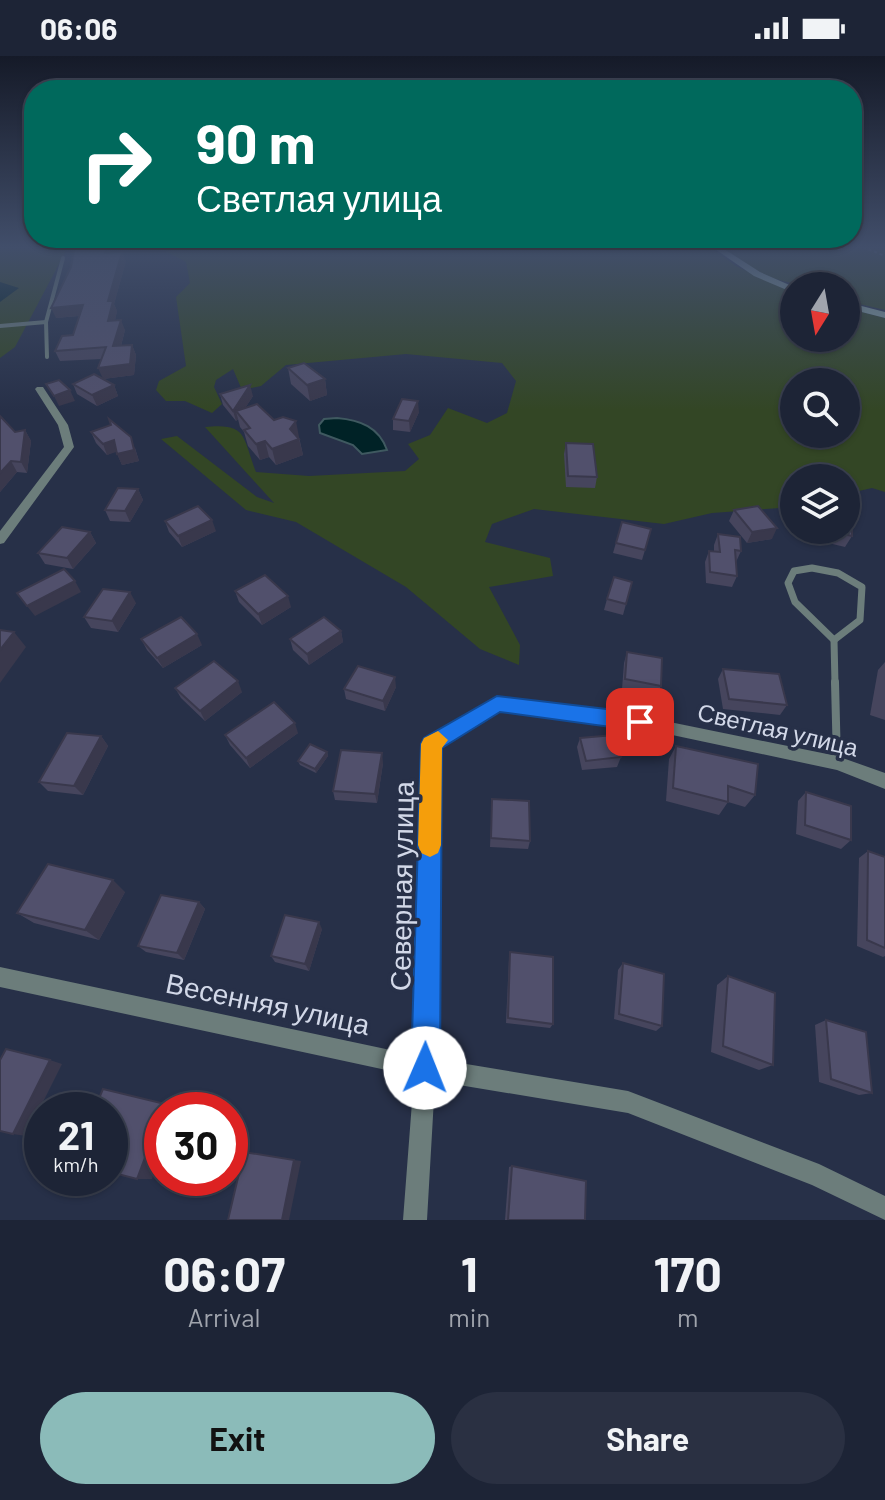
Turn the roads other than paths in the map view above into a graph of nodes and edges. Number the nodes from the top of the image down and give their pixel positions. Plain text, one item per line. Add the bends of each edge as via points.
1 (51, 301) edge
2 (860, 309) edge
3 (885, 315) edge
4 (46, 322) junction
5 (0, 326) edge
6 (47, 357) dead end
7 (40, 389) dead end
8 (0, 540) edge
9 (834, 640) junction
10 (431, 744) joint
11 (837, 763) junction
12 (885, 781) edge
13 (0, 977) edge
14 (425, 1068) junction
15 (885, 1209) edge
16 (415, 1220) edge

1 - 4 lane
2 - 3 street
4 - 5 lane
4 - 6 lane
7 - 8 street via 63,425 69,447
9 - 9 lane via 795,602 788,583 794,571 832,570 862,587 860,620
9 - 11 lane
10 - 11 street, Светлая улица via 497,704 611,716
10 - 14 street, Северная улица
11 - 12 street, Светлая улица
13 - 14 street, Весенняя улица
14 - 15 street, Весенняя улица via 628,1102 819,1176
14 - 16 street, Северная улица

